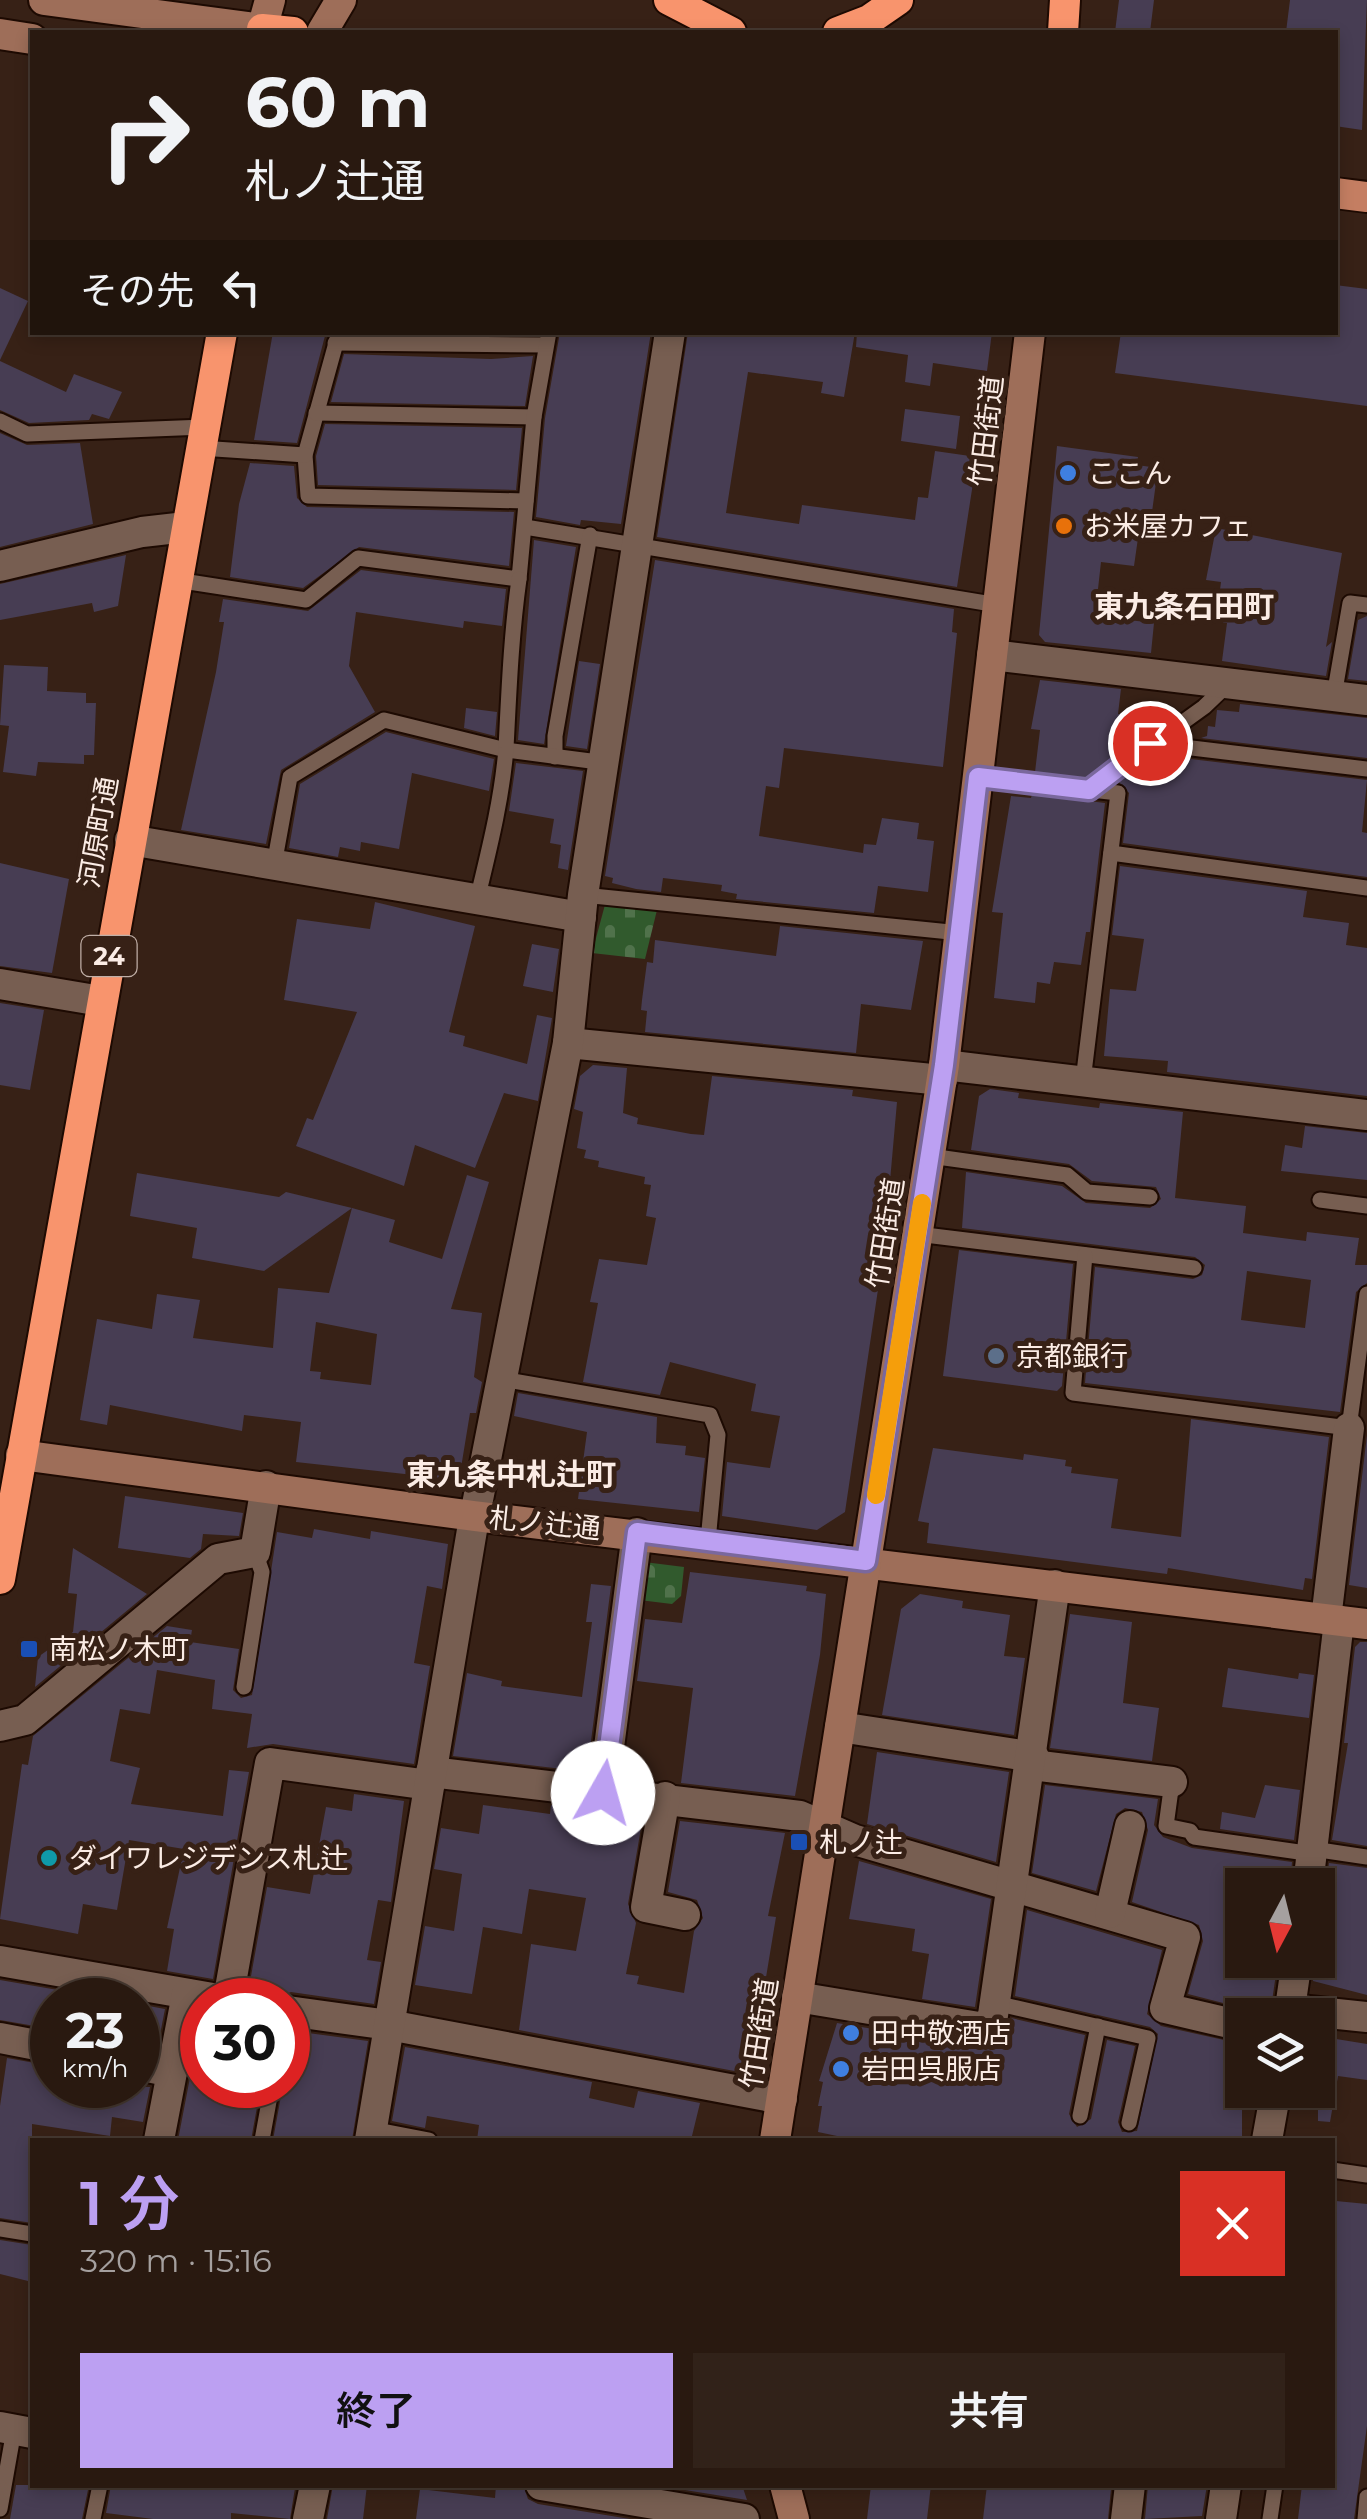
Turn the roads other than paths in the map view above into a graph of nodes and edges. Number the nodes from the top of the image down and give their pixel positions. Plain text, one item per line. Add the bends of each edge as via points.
1 (44, 0) edge
2 (342, 0) edge
3 (670, 0) edge
4 (898, 0) edge
5 (1065, 0) edge
6 (272, 23) edge
7 (323, 30) edge
8 (726, 30) edge
9 (843, 30) edge
10 (1062, 30) edge
11 (0, 34) edge
12 (30, 39) edge
13 (1338, 193) edge
14 (1367, 197) edge
15 (221, 335) edge
16 (670, 335) edge
17 (1030, 335) edge
18 (337, 338) edge
19 (547, 339) edge
20 (316, 413) junction
21 (534, 417) junction
22 (0, 421) edge
23 (202, 438) junction
24 (306, 455) junction
25 (526, 500) junction
26 (186, 527) junction
27 (526, 527) junction
28 (590, 536) junction
29 (640, 544) junction
30 (0, 566) edge
31 (519, 579) junction
32 (176, 580) junction
33 (1367, 604) edge
34 (998, 605) junction
35 (992, 655) junction
36 (1228, 684) junction
37 (1334, 696) junction
38 (1367, 700) edge
39 (1150, 743) junction
40 (506, 750) junction
41 (555, 757) junction
42 (606, 764) junction
43 (1367, 768) edge
44 (978, 777) junction
45 (1089, 790) junction
46 (130, 840) junction
47 (1112, 854) junction
48 (274, 865) junction
49 (1367, 888) edge
50 (477, 900) junction
51 (582, 906) junction
52 (960, 933) junction
53 (0, 984) edge
54 (101, 1001) junction
55 (568, 1043) junction
56 (943, 1072) junction
57 (1083, 1081) junction
58 (1367, 1115) edge
59 (930, 1156) junction
60 (1150, 1196) dead end
61 (1320, 1200) dead end
62 (1367, 1206) edge
63 (917, 1234) junction
64 (1085, 1255) junction
65 (1194, 1268) dead end
66 (1367, 1294) edge
67 (501, 1379) junction
68 (1349, 1428) junction
69 (21, 1455) junction
70 (266, 1486) junction
71 (474, 1516) junction
72 (637, 1532) junction
73 (708, 1542) junction
74 (255, 1552) junction
75 (866, 1561) junction
76 (0, 1579) edge
77 (1056, 1585) junction
78 (1344, 1621) edge
79 (244, 1687) dead end
80 (0, 1726) edge
81 (840, 1727) junction
82 (1033, 1761) junction
83 (430, 1778) junction
84 (1172, 1782) joint
85 (603, 1793) junction
86 (664, 1797) junction
87 (1130, 1826) dead end
88 (824, 1830) junction
89 (1313, 1852) junction
90 (1367, 1857) edge
91 (1311, 1868) edge
92 (1012, 1888) junction
93 (1110, 1913) junction
94 (685, 1915) dead end
95 (0, 1961) edge
96 (230, 1978) edge
97 (180, 1993) edge
98 (798, 1996) junction
99 (995, 2002) junction
100 (310, 2014) edge
101 (1335, 2015) edge
102 (1367, 2017) edge
103 (1225, 2022) edge
104 (390, 2025) junction
105 (1098, 2026) junction
106 (180, 2030) edge
107 (0, 2038) edge
108 (30, 2044) edge
109 (160, 2070) edge
110 (172, 2072) junction
111 (782, 2099) junction
112 (268, 2108) edge
113 (1273, 2108) edge
114 (1080, 2116) dead end
115 (1129, 2123) dead end
116 (371, 2135) edge
117 (160, 2138) edge
118 (262, 2138) edge
119 (406, 2138) edge
120 (775, 2138) edge
121 (1267, 2138) edge
122 (1335, 2170) edge
123 (1367, 2174) edge
124 (0, 2229) edge
125 (30, 2234) edge
126 (16, 2430) edge
127 (99, 2488) edge
128 (314, 2488) edge
129 (559, 2488) edge
130 (786, 2488) edge
131 (1130, 2488) edge
132 (1226, 2488) edge
133 (1274, 2488) edge
134 (1367, 2497) edge
135 (0, 2510) edge
136 (93, 2519) edge
137 (308, 2519) edge
138 (744, 2519) edge
139 (794, 2519) edge
140 (1126, 2519) edge
141 (1221, 2519) edge
142 (1270, 2519) edge
143 (1364, 2519) edge

1 - 6 main road
2 - 7 main road
3 - 8 highway
4 - 9 highway
5 - 10 highway
11 - 12 main road
13 - 14 main road
15 - 23 highway, 河原町通 / 24
16 - 29 street
17 - 34 main road, 竹田街道
18 - 19 lane
18 - 20 lane
19 - 21 lane
20 - 21 lane
20 - 24 lane
21 - 25 lane
22 - 23 lane via 27,434
23 - 24 lane
23 - 26 highway, 河原町通 / 24
24 - 25 lane via 308,496
25 - 27 lane
26 - 30 street
26 - 32 highway, 河原町通 / 24
27 - 28 lane
27 - 31 lane
28 - 29 lane
28 - 41 lane
29 - 34 lane
29 - 42 street
31 - 32 lane via 358,558 306,600
31 - 40 lane via 506,676
32 - 46 highway, 河原町通 / 24
33 - 37 lane via 1350,603
34 - 35 main road, 竹田街道
35 - 36 street
35 - 44 main road, 竹田街道
36 - 37 street
36 - 39 lane
37 - 38 street
39 - 43 lane
39 - 45 lane
40 - 41 lane
40 - 48 lane via 384,720 290,777
40 - 50 lane
41 - 42 lane
42 - 51 street
44 - 45 lane
44 - 52 main road, 竹田街道
45 - 47 lane via 1118,793
46 - 48 street
46 - 54 highway, 河原町通 / 24
47 - 49 lane
47 - 57 lane
48 - 50 street
50 - 51 street
51 - 52 lane
51 - 55 street
52 - 56 main road, 竹田街道
53 - 54 street
54 - 69 highway, 河原町通 / 24
55 - 56 street
55 - 67 street
56 - 57 street
56 - 59 main road, 竹田街道
57 - 58 street
59 - 60 lane via 1067,1175 1087,1192
59 - 63 main road, 竹田街道
61 - 62 lane
63 - 64 lane
63 - 75 main road, 竹田街道
64 - 65 lane
64 - 68 lane via 1073,1394
66 - 68 lane
67 - 71 street
67 - 73 lane via 710,1415 718,1434
68 - 78 street
69 - 70 main road, 札ノ辻通
69 - 76 highway, 河原町通 / 24
70 - 71 main road, 札ノ辻通
70 - 74 street
71 - 72 main road, 札ノ辻通
71 - 83 street
72 - 73 main road, 札ノ辻通
72 - 85 street
73 - 75 main road, 札ノ辻通
74 - 79 lane via 262,1572
74 - 80 street via 218,1559 25,1720
75 - 77 main road, 札ノ辻通
75 - 81 main road, 竹田街道
77 - 78 main road, 札ノ辻通
77 - 82 street
78 - 89 street
81 - 82 street
81 - 88 main road, 竹田街道
82 - 84 street
82 - 92 street
83 - 85 street
83 - 96 street via 270,1763
83 - 104 street
84 - 89 lane via 1166,1826 1194,1837
85 - 86 street
86 - 88 street via 800,1816
86 - 94 street via 646,1907
87 - 93 street
88 - 92 street
88 - 98 main road, 竹田街道
89 - 90 lane
89 - 91 street
92 - 93 street
92 - 99 street
93 - 103 street via 1186,1937 1166,2008
95 - 97 street
98 - 99 street via 991,2029
98 - 111 main road, 竹田街道
99 - 105 lane
100 - 104 street
101 - 102 street
104 - 111 street
104 - 116 street
105 - 114 lane
105 - 115 lane via 1148,2038
106 - 110 street
107 - 108 street
109 - 110 street
110 - 117 street
111 - 120 main road, 竹田街道
112 - 118 lane
113 - 121 street
116 - 119 lane
122 - 123 lane
124 - 125 lane
126 - 135 lane
127 - 136 lane
128 - 137 street
129 - 138 street
130 - 139 main road
131 - 140 street
132 - 141 street
133 - 142 lane
134 - 143 lane

